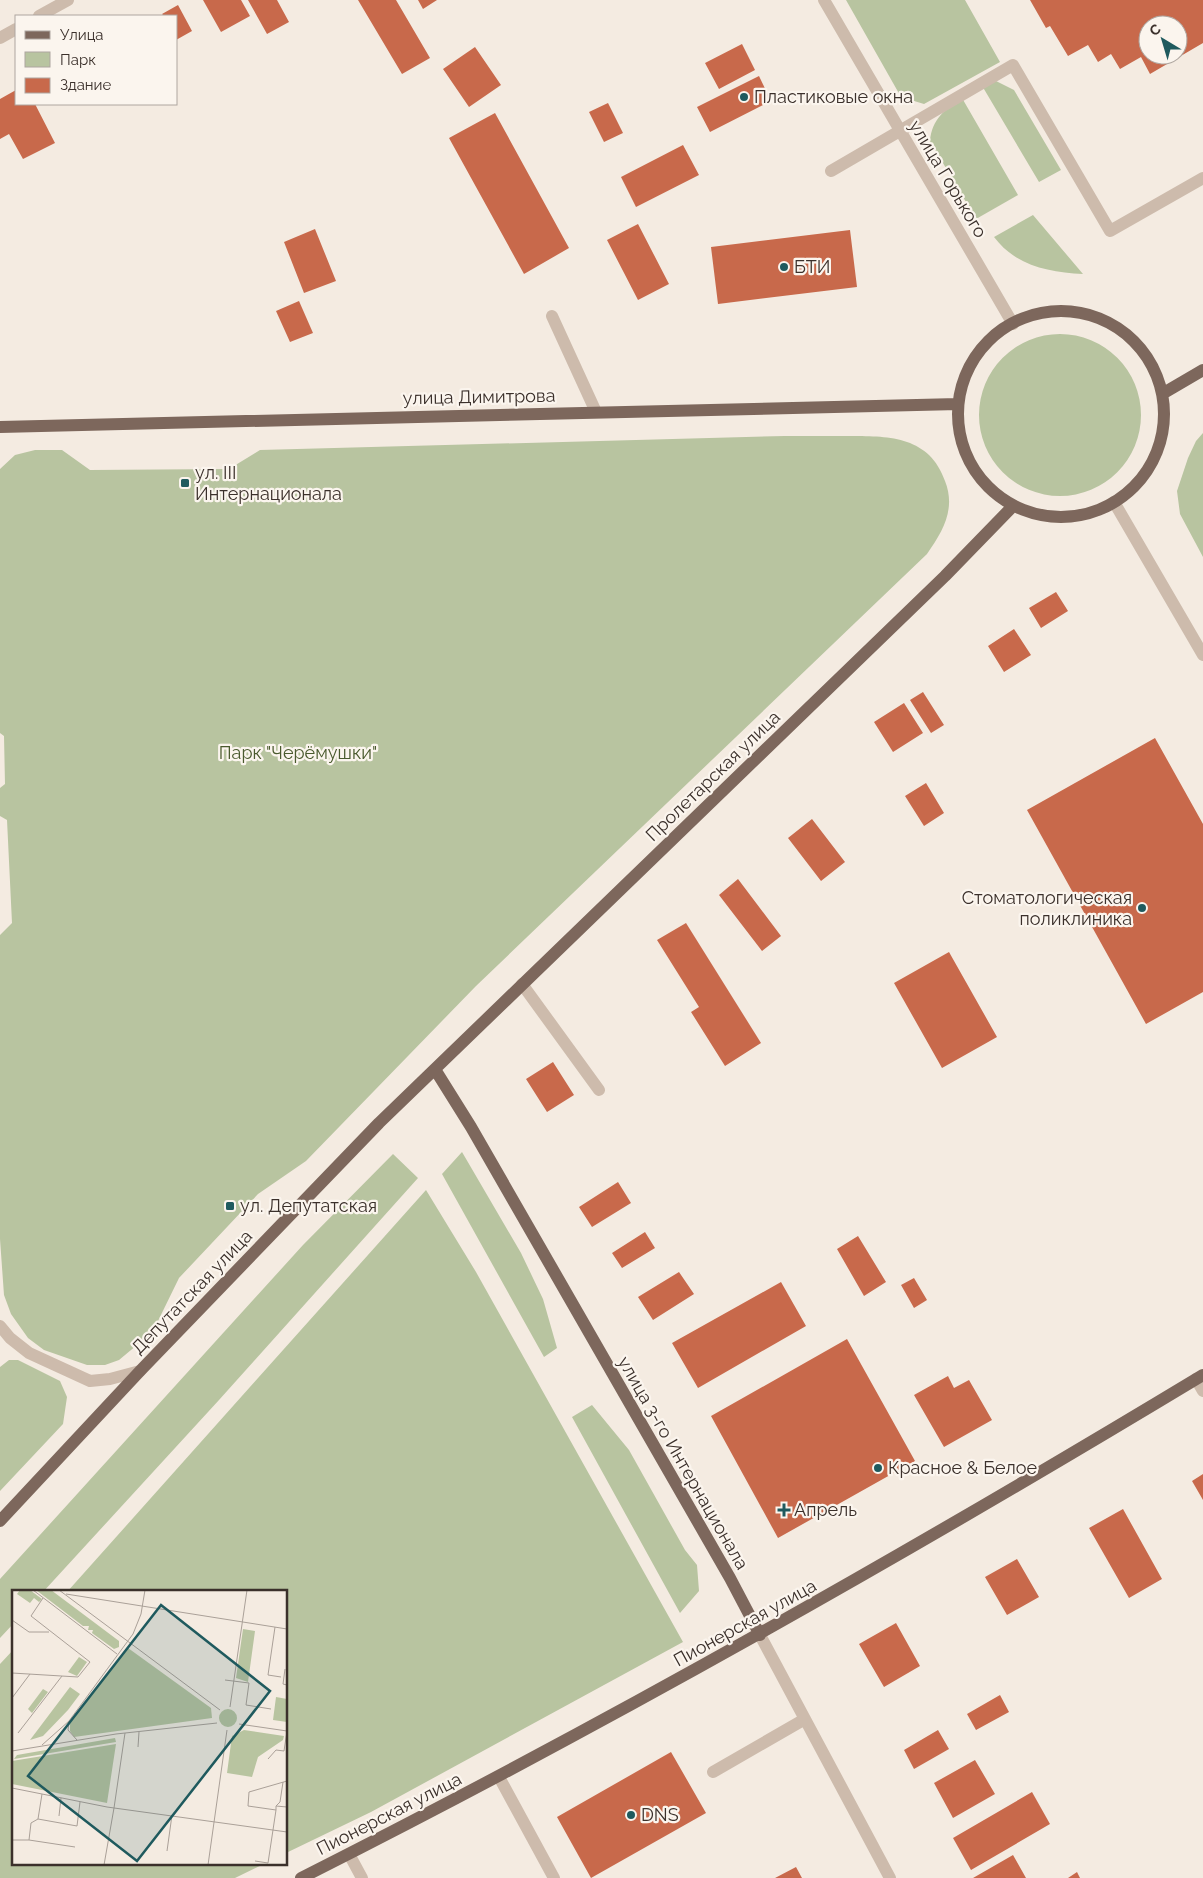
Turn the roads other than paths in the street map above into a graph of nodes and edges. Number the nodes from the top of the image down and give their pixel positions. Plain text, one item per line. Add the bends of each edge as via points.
1 (68, 0) edge
2 (824, 0) edge
3 (41, 15) edge
4 (15, 30) edge
5 (0, 38) edge
6 (899, 131) junction
7 (832, 171) dead end
8 (1203, 178) edge
9 (552, 316) dead end
10 (1013, 324) junction
11 (1203, 370) edge
12 (1162, 394) junction
13 (958, 404) junction
14 (596, 412) junction
15 (0, 427) edge
16 (1114, 502) junction
17 (1013, 506) junction
18 (1203, 655) edge
19 (522, 984) junction
20 (436, 1071) junction
21 (599, 1090) dead end
22 (0, 1326) edge
23 (140, 1371) junction
24 (1200, 1377) edge
25 (1203, 1391) edge
26 (0, 1521) edge
27 (760, 1634) junction
28 (805, 1720) junction
29 (713, 1772) dead end
30 (499, 1777) junction
31 (349, 1854) junction
32 (301, 1878) edge
33 (362, 1878) edge
34 (554, 1878) edge
35 (890, 1878) edge

1 - 3 street
2 - 6 street, улица Горького
4 - 5 street
6 - 7 street
6 - 8 street via 1013,65 1110,231
6 - 10 street, улица Горького
9 - 14 street
10 - 12 main road via 1052,312 1070,312 1107,322 1123,332 1148,359
10 - 13 main road via 998,333 975,359 962,384
11 - 12 main road
12 - 16 main road via 1163,422 1158,449 1139,482
13 - 14 main road, улица Димитрова
13 - 17 main road via 960,431 970,463 981,480
14 - 15 main road, улица Димитрова
16 - 17 main road via 1069,517 1034,514
16 - 18 street
17 - 19 main road, Пролетарская улица via 945,576
19 - 20 main road, Пролетарская улица
19 - 21 street
20 - 23 main road, Депутатская улица via 378,1123
20 - 27 main road, улица 3-го Интернационала
22 - 23 street via 28,1353 90,1381 110,1380
23 - 26 main road, Депутатская улица
24 - 25 street, Пионерская улица
24 - 27 main road, Пионерская улица
27 - 28 street, улица 3-го Интернационала
27 - 30 main road, Пионерская улица
28 - 29 street
28 - 35 street, улица 3-го Интернационала
30 - 31 main road, Пионерская улица
30 - 34 street
31 - 32 main road, Пионерская улица
31 - 33 street

